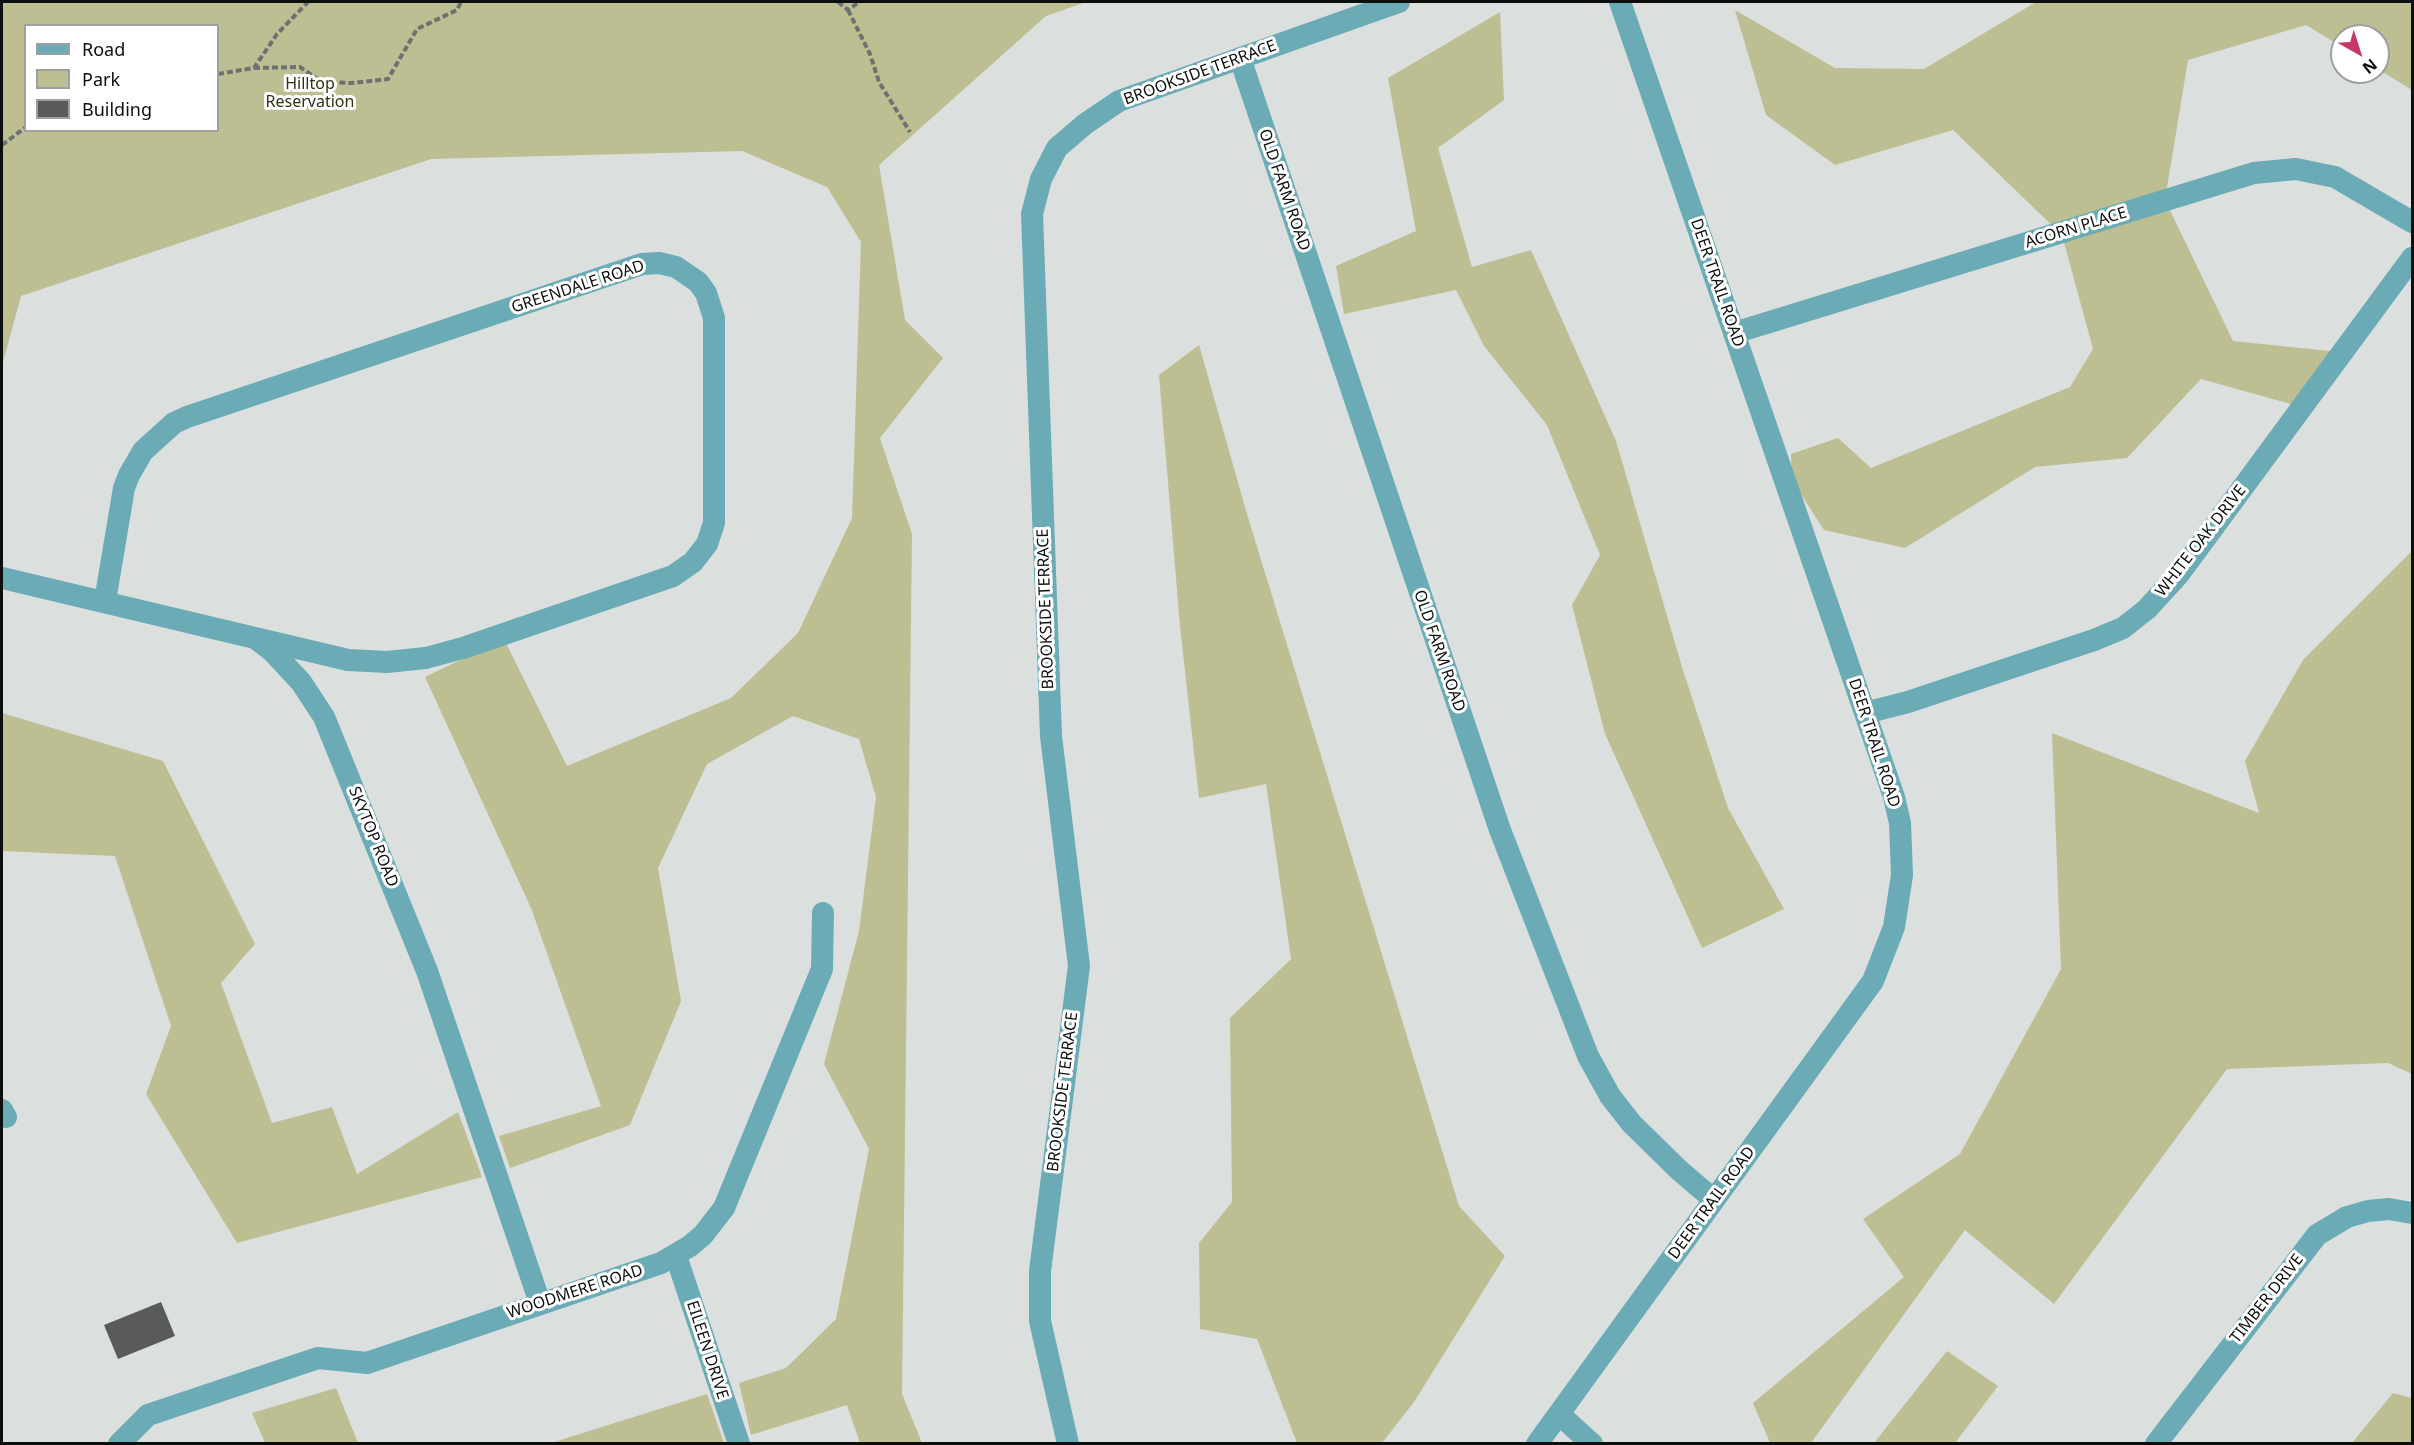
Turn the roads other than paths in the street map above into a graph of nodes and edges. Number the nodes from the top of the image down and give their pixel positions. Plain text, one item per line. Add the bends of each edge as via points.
1 (1399, 2) edge
2 (1620, 2) edge
3 (1240, 58) junction
4 (2412, 222) edge
5 (2412, 258) edge
6 (1734, 333) junction
7 (2, 578) edge
8 (105, 601) junction
9 (255, 638) junction
10 (1865, 713) junction
11 (823, 913) dead end
12 (1714, 1200) junction
13 (2412, 1213) edge
14 (676, 1256) junction
15 (540, 1303) junction
16 (1559, 1414) junction
17 (119, 1443) edge
18 (739, 1443) edge
19 (1068, 1443) edge
20 (1537, 1443) edge
21 (1592, 1443) edge
22 (2156, 1443) edge

1 - 3 street, BROOKSIDE TERRACE
2 - 6 street, DEER TRAIL ROAD
3 - 12 street, OLD FARM ROAD via 1500,830 1588,1056 1610,1096 1632,1124
3 - 19 street, BROOKSIDE TERRACE via 1119,101 1085,124 1057,148 1041,178 1032,214 1051,736 1079,966 1040,1271 1040,1321
4 - 6 street, ACORN PLACE via 2335,177 2296,169 2254,173
5 - 10 street, WHITE OAK DRIVE via 2179,574 2147,609 2123,628 2094,640
6 - 10 street, DEER TRAIL ROAD
7 - 8 street, SKYTOP ROAD
8 - 9 street, SKYTOP ROAD
8 - 9 street, GREENDALE ROAD via 129,475 147,446 174,423 642,264 668,265 688,274 706,293 714,318 714,523 707,544 693,562 673,576 426,658 348,660
9 - 15 street, SKYTOP ROAD via 301,682 324,717 427,971
10 - 12 street, DEER TRAIL ROAD via 1894,797 1902,849 1900,901 1889,944 1873,981
11 - 14 street, WOODMERE ROAD via 822,969 731,1192 703,1235
12 - 16 street, DEER TRAIL ROAD
13 - 22 street, TIMBER DRIVE via 2368,1211 2347,1217 2317,1235
14 - 15 street, WOODMERE ROAD
14 - 18 street, EILEEN DRIVE
15 - 17 street, WOODMERE ROAD via 367,1363 318,1358 148,1415
16 - 20 street, DEER TRAIL ROAD
16 - 21 street

